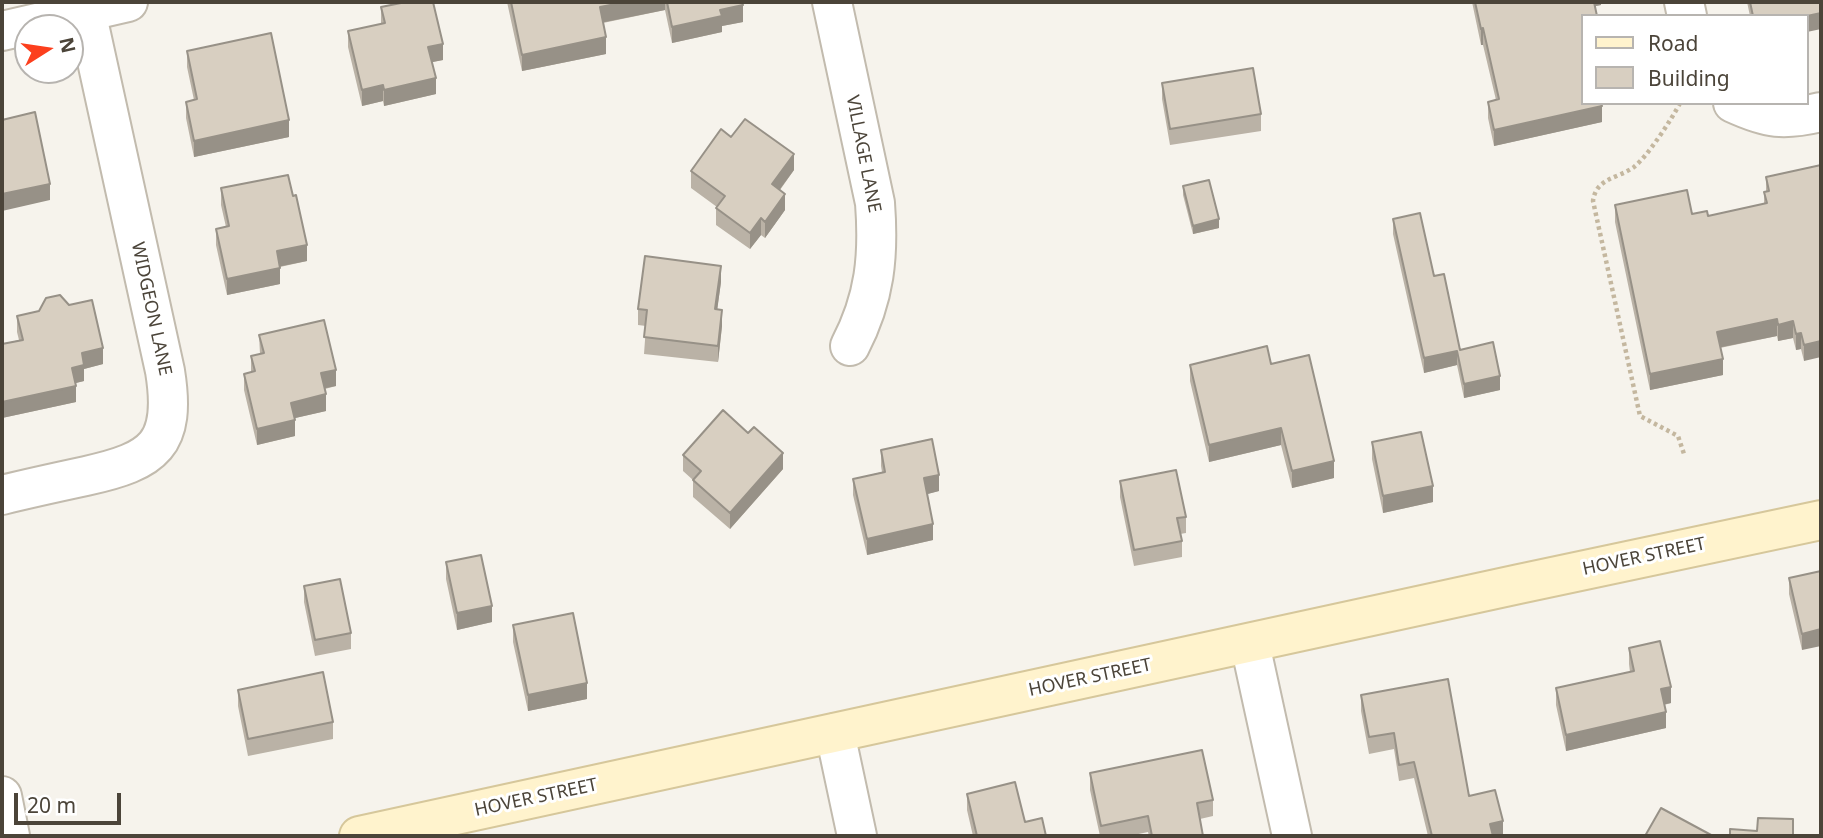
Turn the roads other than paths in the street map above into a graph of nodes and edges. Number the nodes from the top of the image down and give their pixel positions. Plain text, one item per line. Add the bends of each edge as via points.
1 (128, 2) edge
2 (832, 2) edge
3 (86, 11) junction
4 (2, 31) edge
5 (1737, 105) edge
6 (1821, 113) edge
7 (850, 346) dead end
8 (2, 495) edge
9 (1821, 520) edge
10 (1250, 644) junction
11 (835, 733) junction
12 (2, 796) edge
13 (429, 829) edge
14 (10, 836) edge
15 (359, 836) edge
16 (857, 836) edge
17 (1292, 836) edge

1 - 3 street
2 - 7 street, VILLAGE LANE via 875,202 877,231 873,285
3 - 4 street
3 - 8 street, WIDGEON LANE via 165,371 166,422 155,447 135,463
5 - 6 street via 1762,116 1797,118
9 - 10 main road, HOVER STREET
10 - 11 main road, HOVER STREET
10 - 17 street
11 - 13 main road, HOVER STREET
11 - 16 street
12 - 14 street
13 - 15 main road, HOVER STREET

